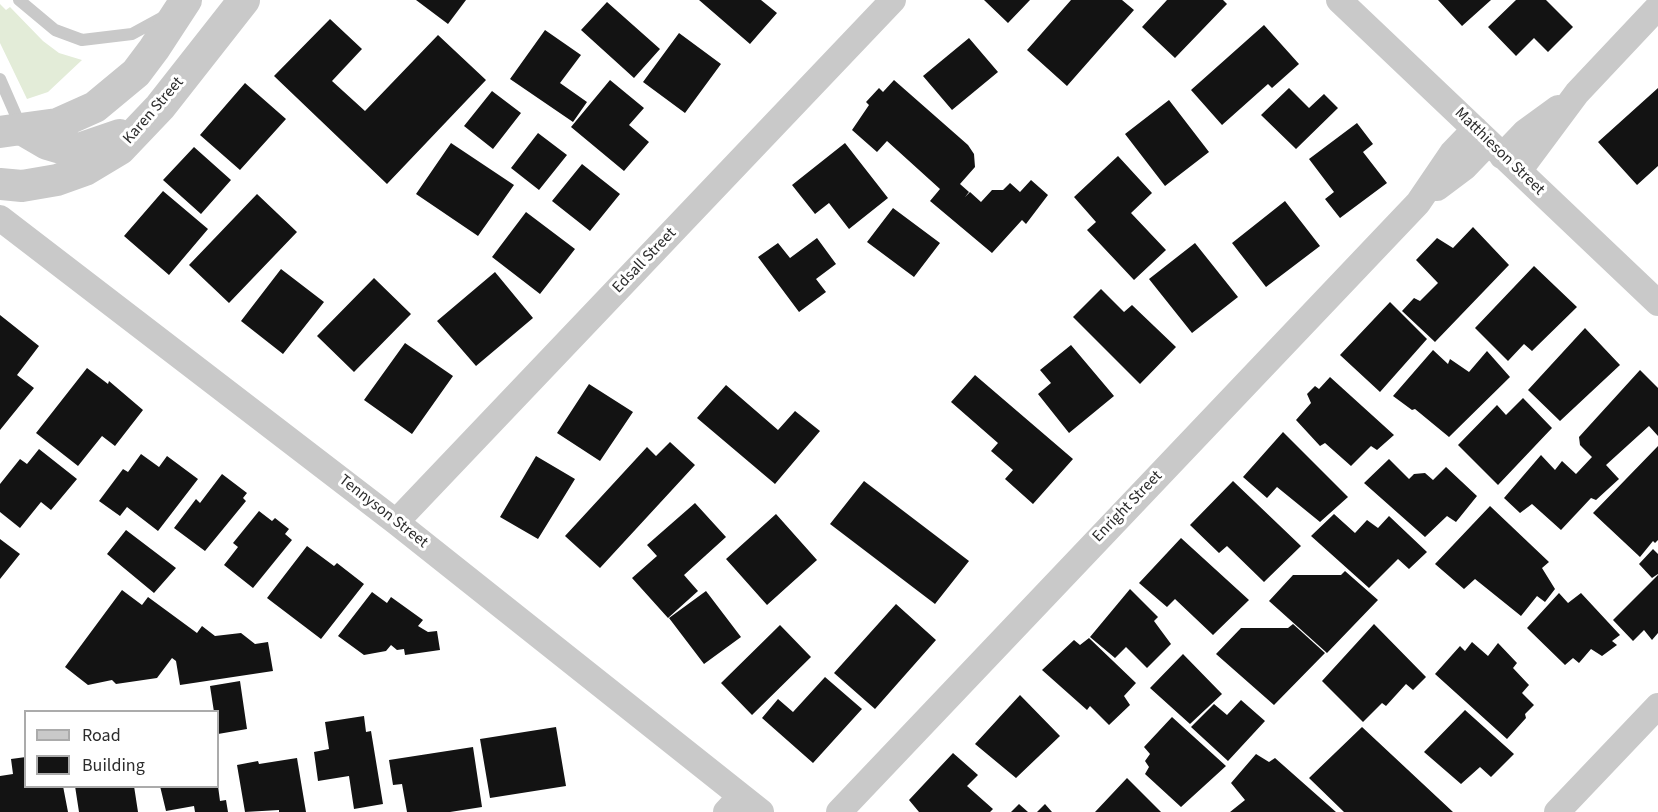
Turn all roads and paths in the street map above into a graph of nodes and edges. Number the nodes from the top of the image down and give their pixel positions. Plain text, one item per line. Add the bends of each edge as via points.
1 (20, 0) edge
2 (185, 0) edge
3 (244, 0) edge
4 (893, 0) edge
5 (1339, 0) edge
6 (1658, 7) edge
7 (0, 79) edge
8 (148, 120) junction
9 (11, 131) edge
10 (1496, 150) junction
11 (0, 184) edge
12 (4, 223) edge
13 (1658, 303) edge
14 (396, 522) junction
15 (1658, 706) edge
16 (733, 804) edge
17 (761, 812) edge
18 (839, 812) edge
19 (1557, 812) edge

1 - 2 lane via 61,33 92,40 137,32
2 - 9 street via 136,73 95,107 57,124
3 - 8 street, Karen Street
4 - 14 street, Edsall Street
5 - 10 street, Matthieson Street
6 - 10 street, Enright Street via 1577,93
7 - 9 lane
8 - 9 street via 105,141 72,149 54,147
8 - 11 street, Karen Street via 120,149 77,174 46,183
10 - 13 street, Matthieson Street
10 - 18 street, Enright Street via 1452,153 1418,203
12 - 14 street, Tennyson Street
14 - 16 street, Tennyson Street
15 - 19 street
16 - 17 street, Tennyson Street

